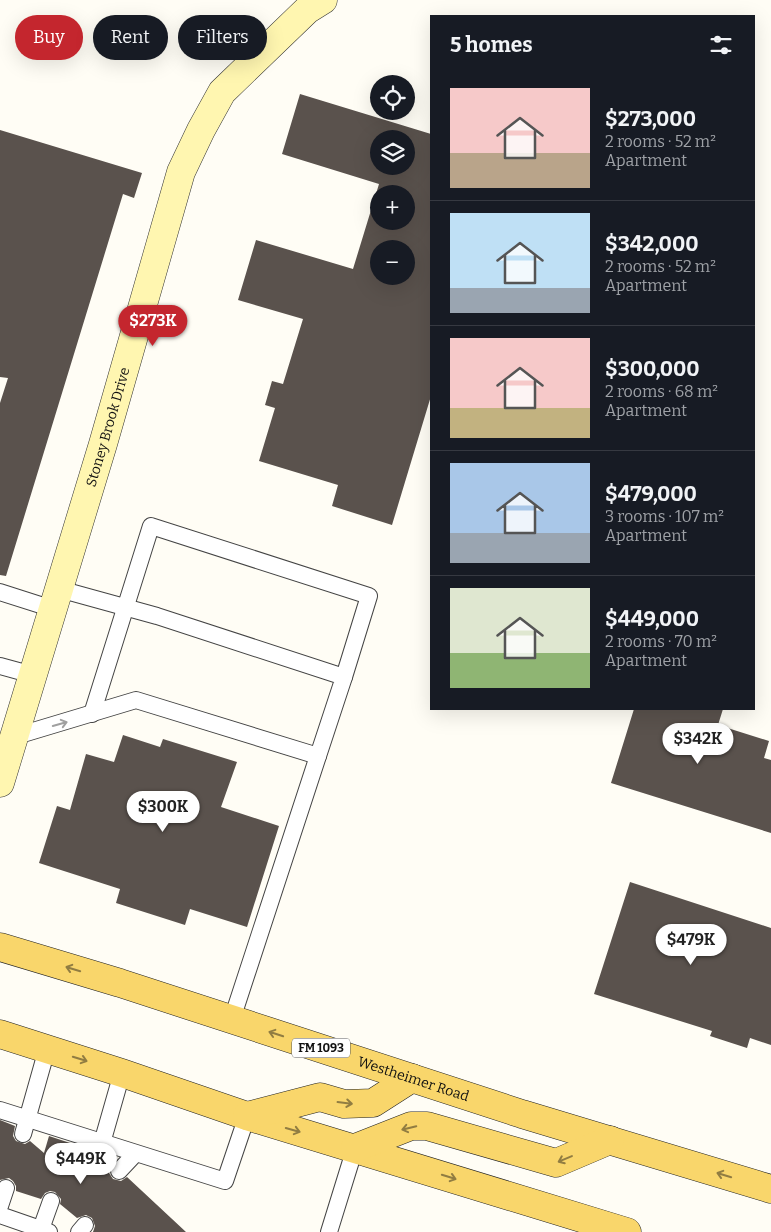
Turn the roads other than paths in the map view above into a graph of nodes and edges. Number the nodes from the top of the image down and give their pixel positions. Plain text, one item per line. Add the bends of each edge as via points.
1 (323, 0) edge
2 (0, 592) edge
3 (56, 599) junction
4 (125, 607) junction
5 (0, 666) edge
6 (33, 675) junction
7 (344, 677) junction
8 (92, 714) junction
9 (8, 744) edge
10 (318, 756) junction
11 (0, 783) edge
12 (0, 947) edge
13 (232, 1019) junction
14 (0, 1034) edge
15 (47, 1049) junction
16 (122, 1072) junction
17 (412, 1078) junction
18 (0, 1110) edge
19 (247, 1116) junction
20 (25, 1126) junction
21 (610, 1140) junction
22 (102, 1143) junction
23 (355, 1148) junction
24 (136, 1154) junction
25 (120, 1171) dead end
26 (6, 1188) dead end
27 (771, 1189) edge
28 (50, 1201) dead end
29 (0, 1206) edge
30 (0, 1216) edge
31 (45, 1231) edge
32 (329, 1232) edge
33 (627, 1232) edge

1 - 3 street, Stoney Brook Drive via 307,10 222,92 181,172
2 - 3 lane
3 - 4 lane
3 - 6 street, Stoney Brook Drive
4 - 7 lane
4 - 7 lane via 151,526 369,596
4 - 8 lane
5 - 6 lane
6 - 9 street, Stoney Brook Drive
7 - 10 lane
9 -> 8 lane
8 - 10 lane via 136,700
9 - 11 street, Stoney Brook Drive
10 - 13 lane
13 -> 12 main road, Westheimer Road / FM 1093
17 -> 13 main road, Westheimer Road / FM 1093
14 - 15 main road
15 -> 16 main road
15 - 20 lane
16 - 19 main road
16 - 22 lane
19 -> 17 main road via 320,1097 344,1104 373,1103
17 - 21 main road, Westheimer Road / FM 1093
18 - 20 lane
19 -> 23 main road
19 - 24 lane via 226,1181
20 - 22 lane
21 -> 23 main road via 556,1163 427,1126 411,1126
27 -> 21 main road, Westheimer Road / FM 1093
22 - 24 lane
23 - 32 lane
23 -> 33 main road
24 - 25 lane
26 - 29 lane
28 - 31 lane
30 - 31 lane

